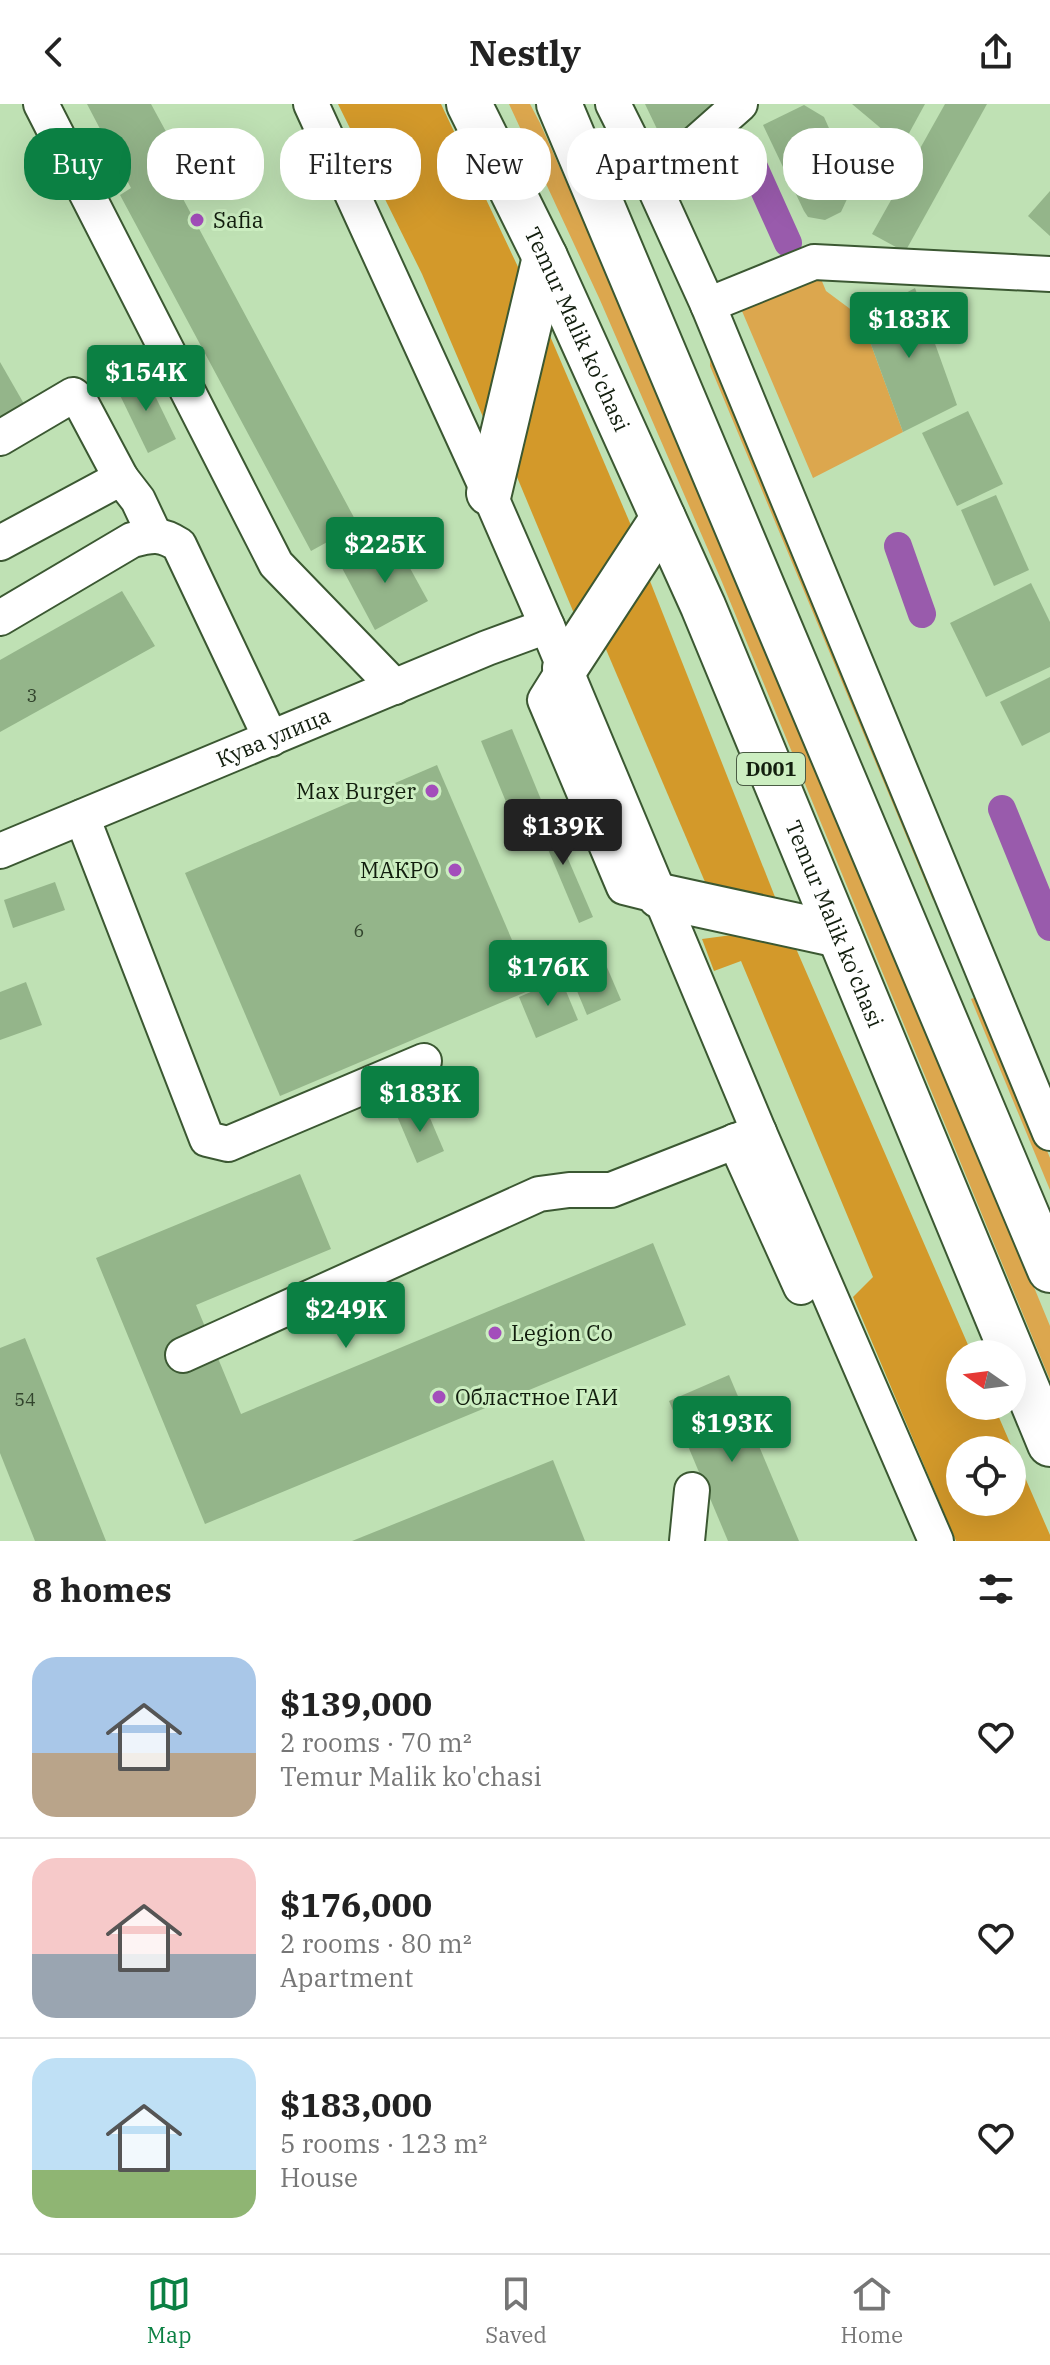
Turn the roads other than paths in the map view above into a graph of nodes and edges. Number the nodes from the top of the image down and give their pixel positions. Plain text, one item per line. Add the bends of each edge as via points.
1 (41, 104) edge
2 (311, 104) edge
3 (469, 104) edge
4 (559, 104) edge
5 (613, 104) edge
6 (740, 104) edge
7 (625, 128) edge
8 (713, 128) edge
9 (660, 200) edge
10 (545, 257) junction
11 (1050, 274) edge
12 (708, 305) junction
13 (0, 438) edge
14 (121, 478) junction
15 (489, 493) junction
16 (663, 518) junction
17 (154, 534) junction
18 (0, 543) edge
19 (0, 618) edge
20 (547, 626) junction
21 (565, 668) junction
22 (395, 687) junction
23 (271, 739) junction
24 (82, 817) junction
25 (0, 851) edge
26 (660, 896) junction
27 (839, 935) junction
28 (424, 1061) dead end
29 (1050, 1133) edge
30 (747, 1137) junction
31 (1050, 1270) edge
32 (801, 1287) dead end
33 (183, 1355) dead end
34 (1050, 1444) edge
35 (692, 1490) dead end
36 (687, 1541) edge
37 (936, 1541) edge

1 - 22 street via 276,564
2 - 15 street
3 - 10 highway, Temur Malik ko'chasi / D001
4 - 31 highway, D001
5 - 7 street
6 - 8 street
9 - 12 street
10 - 15 highway
10 - 16 highway, Temur Malik ko'chasi / D001
11 - 12 street via 814,262
12 - 29 street
13 - 14 street via 73,395
14 - 17 street
14 - 18 street
15 - 20 street
16 - 21 highway
16 - 27 highway, Temur Malik ko'chasi / D001
17 - 19 street via 132,540
17 - 23 street via 179,545
20 - 21 street
20 - 22 street, Кува улица
21 - 26 street
22 - 23 street, Кува улица
23 - 24 street, Кува улица
24 - 25 street, Кува улица
24 - 28 street via 207,1139 228,1144
26 - 27 highway
26 - 30 street
27 - 34 highway, Temur Malik ko'chasi / D001
30 - 32 street
30 - 33 street via 611,1190 539,1194
30 - 37 street
35 - 36 street

